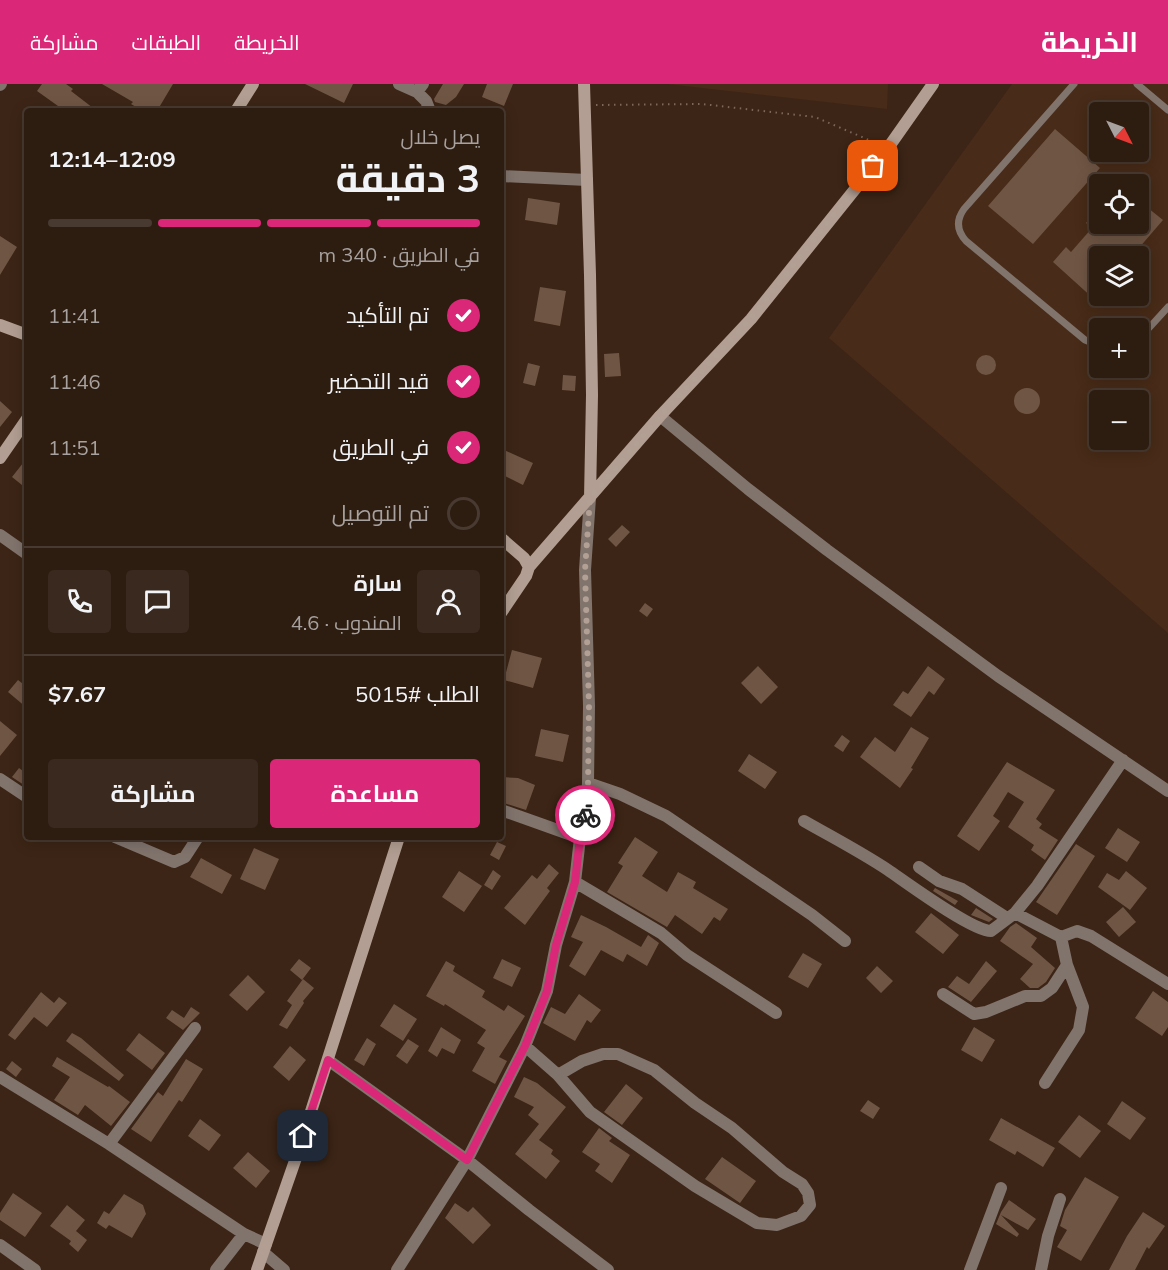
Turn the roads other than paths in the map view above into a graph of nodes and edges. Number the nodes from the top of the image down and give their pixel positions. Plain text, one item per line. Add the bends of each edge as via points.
1 (253, 84) edge
2 (399, 84) edge
3 (584, 84) edge
4 (933, 84) edge
5 (1074, 84) edge
6 (1137, 84) edge
7 (420, 88) edge
8 (238, 108) edge
9 (429, 108) edge
10 (1168, 110) edge
11 (504, 176) edge
12 (587, 180) junction
13 (1168, 307) edge
14 (0, 325) edge
15 (1149, 328) edge
16 (24, 334) edge
17 (1089, 342) edge
18 (660, 416) junction
19 (24, 423) edge
20 (0, 458) edge
21 (590, 498) junction
22 (0, 535) edge
23 (504, 541) edge
24 (24, 553) edge
25 (529, 567) junction
26 (504, 609) edge
27 (1123, 760) junction
28 (0, 779) edge
29 (588, 783) junction
30 (1168, 791) edge
31 (24, 795) edge
32 (504, 811) edge
33 (804, 821) dead end
34 (580, 838) junction
35 (123, 840) edge
36 (196, 840) edge
37 (398, 840) edge
38 (920, 867) dead end
39 (575, 882) junction
40 (1011, 915) junction
41 (1061, 937) junction
42 (845, 941) dead end
43 (1067, 965) junction
44 (1168, 984) edge
45 (943, 994) dead end
46 (776, 1013) dead end
47 (195, 1028) dead end
48 (525, 1046) junction
49 (328, 1060) junction
50 (558, 1075) junction
51 (0, 1077) edge
52 (1045, 1083) dead end
53 (109, 1144) junction
54 (467, 1160) junction
55 (1001, 1188) dead end
56 (1060, 1199) dead end
57 (244, 1234) junction
58 (0, 1245) edge
59 (264, 1248) junction
60 (35, 1270) edge
61 (216, 1270) edge
62 (257, 1270) edge
63 (284, 1270) edge
64 (397, 1270) edge
65 (608, 1270) edge
66 (970, 1270) edge
67 (1041, 1270) edge

1 - 8 street
2 - 7 street
3 - 12 street
4 - 18 street via 888,148 751,318
5 - 17 lane via 964,209 958,228 966,241
6 - 10 lane
7 - 9 street
11 - 12 street
12 - 21 street
13 - 15 lane
14 - 16 street
18 - 21 street
18 - 27 street via 827,550 998,676
19 - 20 street
21 - 25 street
21 - 29 street via 585,570
22 - 24 street
23 - 25 street
25 - 26 street
27 - 30 street
27 - 40 street via 1037,886
28 - 31 street
29 - 34 street
29 - 42 street via 666,816
32 - 34 street
33 - 40 street via 982,930 991,931
34 - 39 street
35 - 36 street via 174,862 185,857
37 - 49 street
38 - 40 street
39 - 46 street via 661,933 687,955
39 - 48 street via 547,991
40 - 41 street
41 - 43 street
41 - 44 street via 1077,931 1091,936
43 - 45 street via 1052,988 1041,996 1025,996 986,1012 974,1014
43 - 52 street via 1083,1007 1078,1030
47 - 53 street
48 - 50 street
48 - 54 street
49 - 54 street
49 - 59 street
50 - 50 street via 590,1112 695,1186 757,1223 777,1226 801,1216 810,1205 802,1184 654,1070 618,1054 603,1054
51 - 53 street
53 - 57 street
54 - 64 street
54 - 65 street
55 - 66 street
56 - 67 street
57 - 59 street
57 - 61 street
58 - 60 street
59 - 62 street
59 - 63 street

